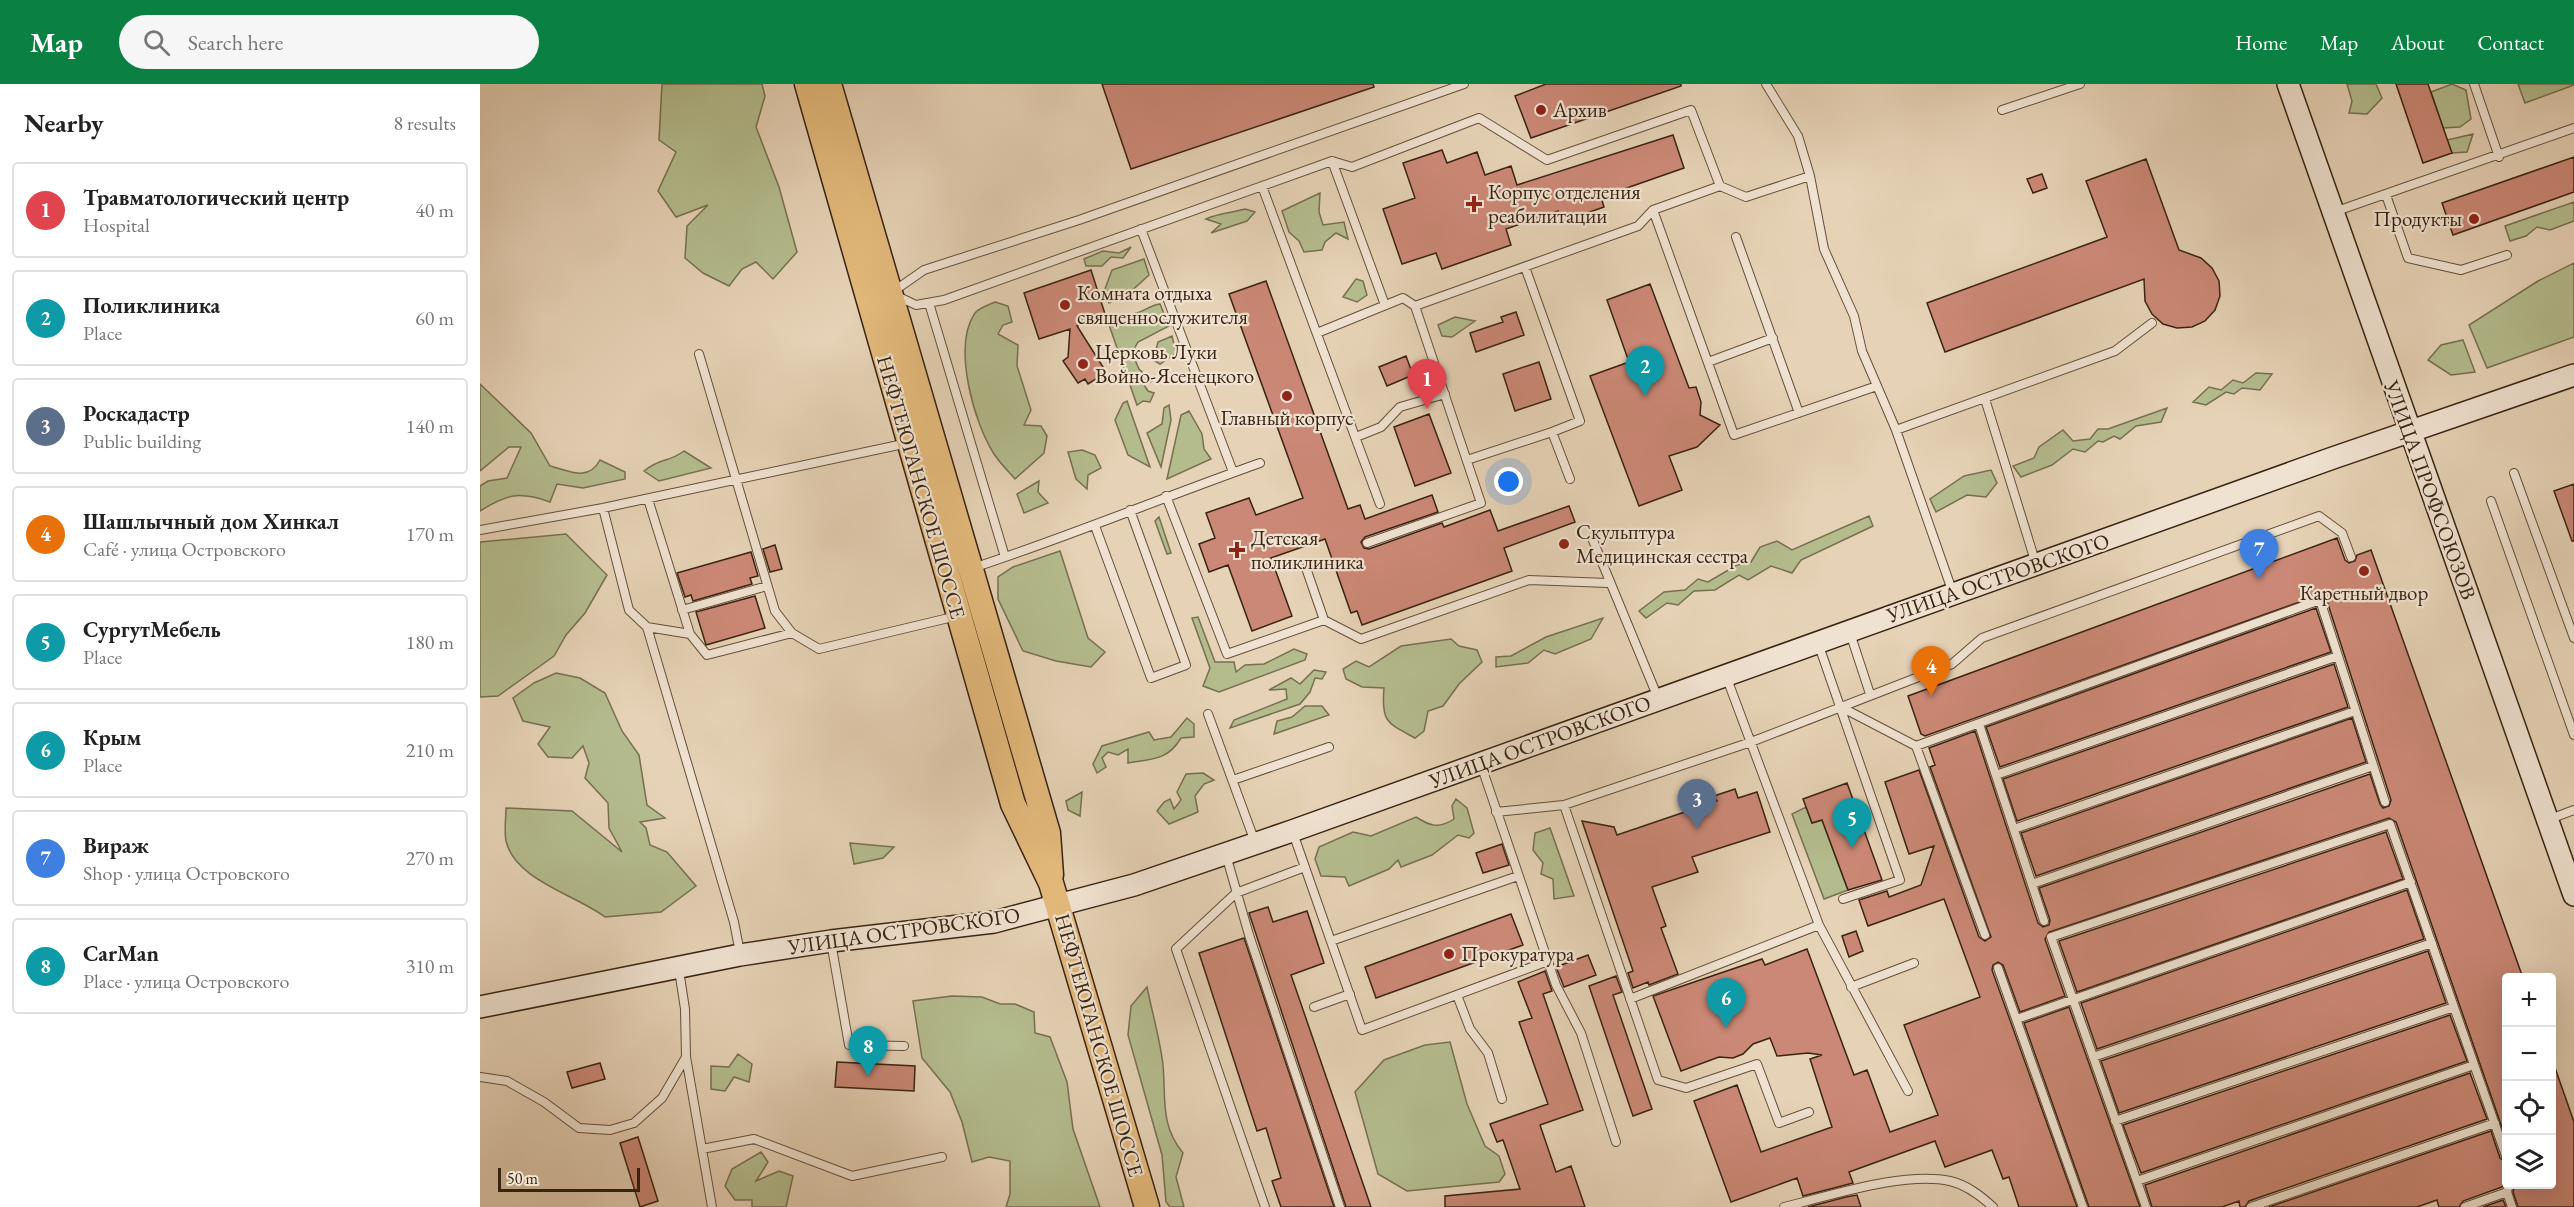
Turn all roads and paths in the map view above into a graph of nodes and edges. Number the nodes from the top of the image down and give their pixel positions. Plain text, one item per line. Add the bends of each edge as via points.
1 (807, 84) edge
2 (829, 84) edge
3 (1464, 84) edge
4 (1766, 84) edge
5 (2080, 84) edge
6 (2288, 84) edge
7 (2474, 84) edge
8 (2002, 111) dead end
9 (2574, 128) edge
10 (2499, 157) junction
11 (1332, 161) junction
12 (1810, 176) junction
13 (1262, 186) junction
14 (1719, 186) junction
15 (2386, 195) junction
16 (1653, 210) junction
17 (2333, 213) junction
18 (1141, 229) junction
19 (1736, 237) dead end
20 (2507, 255) dead end
21 (1525, 267) junction
22 (890, 293) junction
23 (929, 303) junction
24 (1385, 305) junction
25 (1415, 306) junction
26 (2152, 323) dead end
27 (1317, 333) junction
28 (1773, 338) junction
29 (699, 354) dead end
30 (1708, 362) junction
31 (2574, 375) edge
32 (1877, 386) junction
33 (1445, 394) junction
34 (1985, 399) junction
35 (1799, 413) junction
36 (1896, 430) junction
37 (1552, 432) junction
38 (2409, 432) junction
39 (1356, 437) junction
40 (909, 443) junction
41 (1467, 460) junction
42 (1260, 462) dead end
43 (1233, 472) junction
44 (2514, 473) dead end
45 (1570, 480) dead end
46 (736, 481) junction
47 (1166, 496) junction
48 (648, 499) junction
49 (2491, 501) dead end
50 (1380, 504) dead end
51 (603, 508) junction
52 (1130, 510) junction
53 (1095, 526) junction
54 (480, 530) edge
55 (1592, 538) dead end
56 (1367, 543) dead end
57 (1005, 557) junction
58 (2351, 557) dead end
59 (2036, 565) junction
60 (972, 568) junction
61 (1306, 568) dead end
62 (1608, 583) junction
63 (767, 586) junction
64 (1953, 594) junction
65 (682, 610) junction
66 (958, 616) junction
67 (1324, 620) junction
68 (647, 627) junction
69 (1849, 631) junction
70 (792, 633) junction
71 (690, 634) junction
72 (2574, 638) edge
73 (1818, 642) junction
74 (2338, 656) junction
75 (1726, 675) junction
76 (1870, 694) junction
77 (1659, 699) junction
78 (1839, 706) junction
79 (2355, 711) junction
80 (1208, 714) dead end
81 (1979, 724) junction
82 (2574, 735) edge
83 (1751, 742) junction
84 (1916, 746) junction
85 (1329, 747) dead end
86 (1480, 764) junction
87 (2373, 766) junction
88 (1996, 775) junction
89 (1233, 780) junction
90 (2385, 802) dead end
91 (1564, 805) junction
92 (2574, 810) edge
93 (1496, 812) junction
94 (2547, 820) junction
95 (2014, 829) junction
96 (1292, 831) junction
97 (1255, 842) junction
98 (1225, 853) junction
99 (1305, 867) junction
100 (1518, 876) junction
101 (2410, 882) junction
102 (2031, 884) junction
103 (1236, 893) junction
104 (1054, 895) junction
105 (2574, 895) edge
106 (1843, 899) dead end
107 (2044, 921) dead end
108 (1819, 925) junction
109 (1985, 935) dead end
110 (831, 941) junction
111 (1331, 941) junction
112 (2432, 944) junction
113 (740, 955) junction
114 (1548, 961) junction
115 (1914, 963) dead end
116 (679, 965) junction
117 (1998, 968) dead end
118 (1851, 987) junction
119 (1350, 994) junction
120 (1457, 995) junction
121 (1630, 999) junction
122 (2073, 999) junction
123 (480, 1007) edge
124 (1314, 1007) dead end
125 (2454, 1007) junction
126 (2017, 1019) junction
127 (904, 1046) dead end
128 (686, 1057) junction
129 (2093, 1057) junction
130 (2474, 1065) junction
131 (480, 1077) edge
132 (1908, 1091) dead end
133 (1502, 1099) dead end
134 (1809, 1112) dead end
135 (2115, 1121) junction
136 (2495, 1123) junction
137 (1616, 1142) dead end
138 (2502, 1144) edge
139 (702, 1149) junction
140 (942, 1157) dead end
141 (2137, 1181) junction
142 (2506, 1189) edge
143 (2508, 1189) edge
144 (712, 1207) edge
145 (1147, 1207) edge
146 (1265, 1207) edge
147 (1340, 1207) edge
148 (1785, 1207) edge
149 (1993, 1207) edge
150 (2083, 1207) edge
151 (2146, 1207) edge
152 (2251, 1207) edge
153 (2465, 1207) edge
154 (2512, 1207) edge

1 - 40 main road, НЕФТЕЮГАНСКОЕ ШОССЕ
2 - 22 main road, НЕФТЕЮГАНСКОЕ ШОССЕ
3 - 22 lane via 1079,220 924,270
4 - 12 lane via 1798,136
5 - 8 lane
6 - 17 main road, УЛИЦА ПРОФСОЮЗОВ
7 - 10 lane
9 - 10 lane
10 - 15 lane
11 - 13 lane
11 - 14 lane via 1352,166 1479,118 1547,160 1691,110
11 - 24 lane
12 - 14 lane via 1746,196
12 - 32 lane via 1824,249 1854,316 1862,351
13 - 18 lane
13 - 27 lane
14 - 16 lane
15 - 17 lane
15 - 20 lane via 2408,258 2461,270
16 - 21 lane via 1638,226
16 - 30 lane
17 - 38 main road, УЛИЦА ПРОФСОЮЗОВ
18 - 23 lane
18 - 43 lane
19 - 28 lane
21 - 25 lane
21 - 37 lane via 1580,421
22 - 23 lane via 916,305
22 - 60 main road, НЕФТЕЮГАНСКОЕ ШОССЕ
23 - 57 lane
24 - 25 lane via 1403,298
24 - 27 lane
25 - 33 lane
26 - 34 lane via 2115,351
27 - 39 lane
28 - 30 lane
28 - 35 lane
29 - 46 lane
30 - 35 lane via 1734,435
31 - 38 main road, УЛИЦА ОСТРОВСКОГО
32 - 35 lane
32 - 36 lane
33 - 39 lane via 1400,406 1381,427
33 - 41 lane
34 - 36 lane
34 - 59 lane
36 - 64 lane
37 - 41 lane
37 - 45 lane
38 - 59 main road, УЛИЦА ОСТРОВСКОГО
38 - 94 main road, УЛИЦА ПРОФСОЮЗОВ
39 - 50 lane
40 - 46 lane
40 - 66 main road, НЕФТЕЮГАНСКОЕ ШОССЕ
41 - 56 lane via 1482,503
42 - 43 lane
43 - 47 lane
44 - 72 lane
46 - 48 lane
46 - 63 lane
47 - 52 lane
47 - 67 lane via 1227,654
48 - 51 lane
48 - 65 lane
49 - 82 lane
51 - 54 lane
51 - 68 lane via 629,610
52 - 53 lane
52 - 53 lane via 1186,665 1151,678
53 - 57 lane
55 - 62 lane
57 - 60 lane
58 - 76 lane via 2342,533 2319,516 1982,638 1952,664
59 - 64 main road, УЛИЦА ОСТРОВСКОГО
60 - 104 main road, НЕФТЕЮГАНСКОЕ ШОССЕ via 1048,833
61 - 67 lane
62 - 67 lane via 1529,580 1361,639
62 - 77 lane
63 - 65 lane
63 - 70 lane via 774,611
64 - 69 main road, УЛИЦА ОСТРОВСКОГО
65 - 71 lane
66 - 70 lane via 819,650
66 - 104 main road, НЕФТЕЮГАНСКОЕ ШОССЕ via 1013,804
68 - 71 lane
68 - 113 lane via 734,922
69 - 73 main road, УЛИЦА ОСТРОВСКОГО
69 - 76 lane
70 - 71 lane via 707,656
73 - 75 main road, УЛИЦА ОСТРОВСКОГО
73 - 78 lane
74 - 79 lane
74 - 81 lane via 2320,600
74 - 88 lane
75 - 77 main road, УЛИЦА ОСТРОВСКОГО
75 - 83 lane
76 - 78 lane
77 - 86 main road, УЛИЦА ОСТРОВСКОГО
78 - 83 lane
78 - 84 lane
78 - 106 lane via 1899,880
79 - 87 lane
79 - 95 lane
80 - 89 lane
81 - 84 lane
81 - 88 lane
83 - 91 lane
83 - 108 lane
84 - 109 lane
85 - 89 lane
86 - 93 lane
86 - 96 main road, УЛИЦА ОСТРОВСКОГО
87 - 90 lane
87 - 102 lane
88 - 95 lane
89 - 97 lane
91 - 93 lane
91 - 121 lane
92 - 94 lane
93 - 100 lane
94 - 105 main road, УЛИЦА ПРОФСОЮЗОВ
95 - 102 lane
96 - 97 main road, УЛИЦА ОСТРОВСКОГО
96 - 99 lane
97 - 98 main road, УЛИЦА ОСТРОВСКОГО
98 - 103 lane
98 - 104 main road, УЛИЦА ОСТРОВСКОГО via 1134,885
99 - 103 lane
99 - 111 lane
100 - 111 lane
100 - 114 lane
101 - 112 lane
101 - 122 lane
101 - 122 lane via 2390,824 2051,937
102 - 107 lane
103 - 146 lane via 1176,949
103 - 147 lane
104 - 110 main road, УЛИЦА ОСТРОВСКОГО via 994,922
104 - 145 main road, НЕФТЕЮГАНСКОЕ ШОССЕ
108 - 118 lane
108 - 121 lane
110 - 113 main road, УЛИЦА ОСТРОВСКОГО
110 - 127 lane via 849,1045
111 - 119 lane
112 - 125 lane
112 - 129 lane
113 - 116 main road, УЛИЦА ОСТРОВСКОГО
114 - 120 lane
114 - 137 lane via 1556,986 1581,1033
115 - 118 lane
116 - 123 main road, УЛИЦА ОСТРОВСКОГО
116 - 128 lane
117 - 126 lane
118 - 132 lane
119 - 120 lane via 1362,1030
119 - 124 lane
120 - 133 lane via 1470,1029 1488,1053
121 - 134 lane via 1658,1080 1686,1088 1756,1064 1779,1123
122 - 126 lane
122 - 129 lane
125 - 130 lane
125 - 135 lane
126 - 150 lane
128 - 131 lane via 662,1098 634,1123 610,1130 579,1128 507,1081
128 - 139 lane
129 - 135 lane
130 - 136 lane
130 - 141 lane
135 - 141 lane
136 - 138 lane
136 - 152 lane
139 - 140 lane via 754,1139 852,1176
139 - 144 lane
141 - 151 lane
142 - 153 lane
143 - 154 lane
148 - 149 lane via 1917,1179 1950,1181 1978,1192

